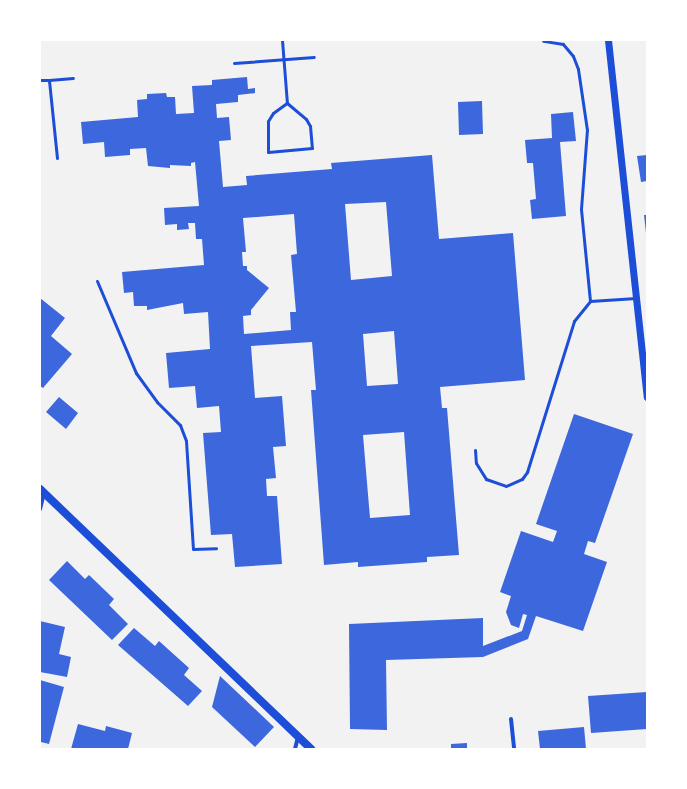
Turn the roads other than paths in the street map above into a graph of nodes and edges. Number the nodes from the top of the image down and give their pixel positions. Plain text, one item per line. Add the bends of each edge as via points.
1 (282, 40) edge
2 (608, 40) edge
3 (544, 41) dead end
4 (314, 57) dead end
5 (284, 60) junction
6 (234, 63) dead end
7 (73, 78) dead end
8 (40, 80) edge
9 (49, 80) junction
10 (287, 103) junction
11 (57, 158) dead end
12 (97, 281) dead end
13 (636, 298) junction
14 (590, 301) junction
15 (647, 397) edge
16 (475, 450) dead end
17 (42, 491) edge
18 (40, 509) edge
19 (216, 548) dead end
20 (511, 719) dead end
21 (298, 737) junction
22 (295, 749) edge
23 (311, 749) edge
24 (514, 749) edge

1 - 5 lane
2 - 13 street
3 - 14 lane via 564,44 578,69 587,130 581,209
4 - 5 lane
5 - 6 lane
5 - 10 lane
7 - 9 lane
8 - 9 lane
9 - 11 lane
10 - 10 lane via 268,121 268,152 312,148 310,126 306,119
12 - 19 lane via 136,373 157,402 180,425 186,441 193,549
13 - 14 lane
13 - 15 street
14 - 16 lane via 574,321 527,472 522,479 506,486 486,480 476,463
17 - 18 street
17 - 21 main road
20 - 24 street
21 - 22 street
21 - 23 main road

